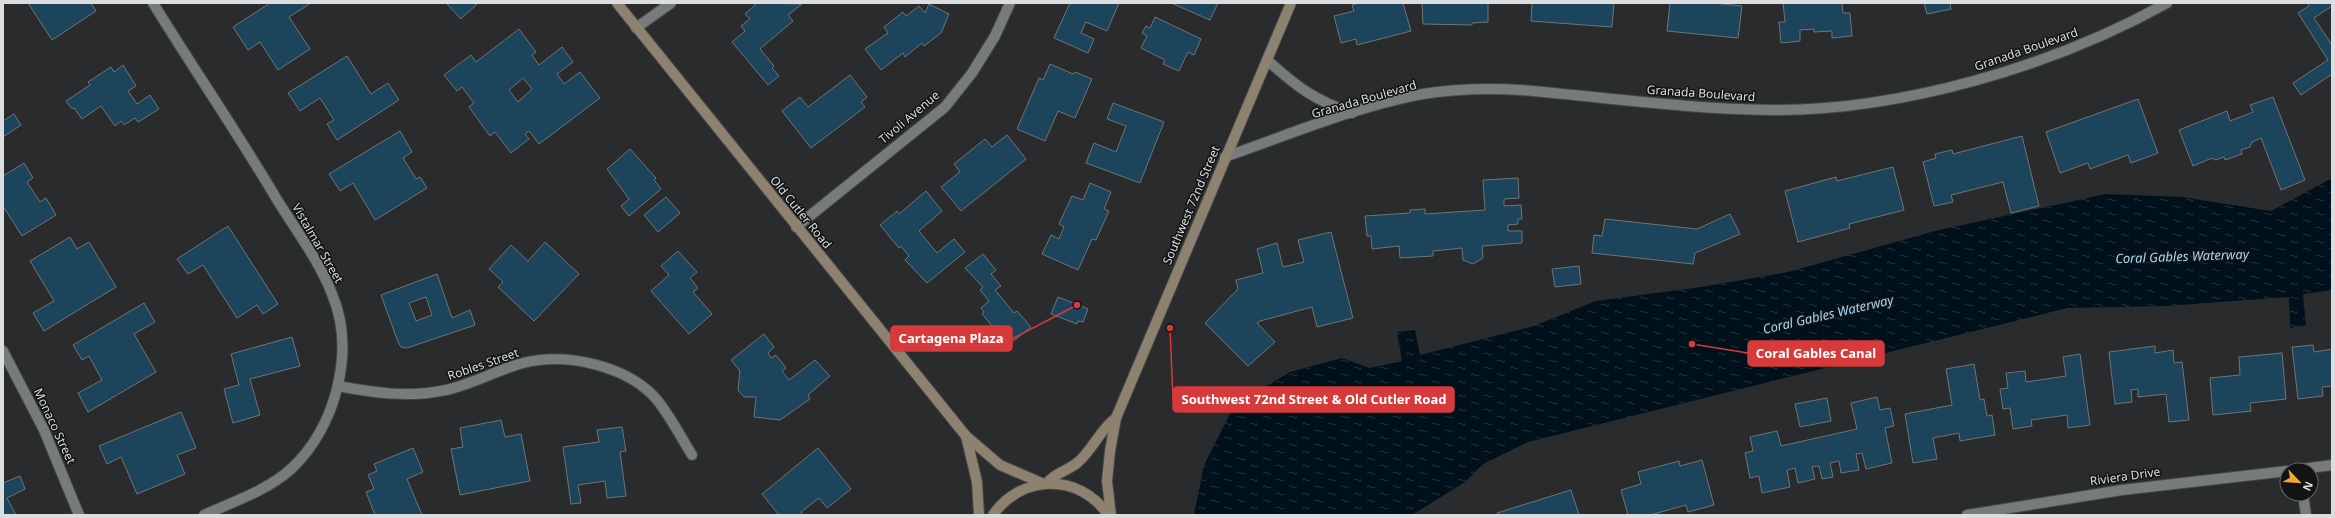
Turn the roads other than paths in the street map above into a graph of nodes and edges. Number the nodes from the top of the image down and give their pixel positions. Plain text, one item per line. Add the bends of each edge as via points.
1 (153, 3) edge
2 (617, 3) edge
3 (671, 3) edge
4 (1010, 3) edge
5 (1291, 3) edge
6 (2167, 3) edge
7 (636, 28) junction
8 (1267, 60) junction
9 (1352, 113) junction
10 (1225, 157) junction
11 (796, 227) junction
12 (3, 351) edge
13 (338, 386) junction
14 (1116, 418) junction
15 (966, 436) junction
16 (692, 455) dead end
17 (2332, 465) edge
18 (2319, 467) edge
19 (2279, 472) edge
20 (1045, 483) junction
21 (2304, 502) edge
22 (79, 515) edge
23 (204, 515) edge
24 (979, 515) edge
25 (993, 515) edge
26 (1108, 515) edge
27 (1111, 515) edge
28 (1967, 515) edge
29 (2306, 515) edge

1 - 13 street, Vistalmar Street via 327,281 338,309 342,344
2 - 7 main road, Old Cutler Road
3 - 7 street
4 - 11 street, Tivoli Avenue via 995,36 960,90 945,107
5 - 8 main road, Southwest 72nd Street
6 - 9 street, Granada Boulevard via 2101,37 2042,60 1999,74 1879,101 1773,110 1732,109 1490,88 1416,96
7 - 11 main road, Old Cutler Road
8 - 9 street via 1296,87 1323,103
8 - 10 main road, Southwest 72nd Street
9 - 10 street, Granada Boulevard
10 - 14 main road, Southwest 72nd Street
11 - 15 main road, Old Cutler Road
12 - 22 street, Monaco Street via 44,430
13 - 16 street, Robles Street via 393,395 423,394 459,387 512,366 536,360 587,364 619,374 649,392 664,410
13 - 23 street, Vistalmar Street via 322,427 303,456 290,469 265,486
14 - 20 main road, Southwest 72nd Street via 1108,424 1077,463 1054,475
14 - 27 main road, Southwest 72nd Street via 1107,481
15 - 20 main road, Old Cutler Road via 1000,465
15 - 24 main road, Old Cutler Road via 977,482
17 - 18 street
19 - 28 street, Riviera Drive via 2152,486
20 - 25 main road via 1018,491
20 - 26 main road via 1071,486 1081,491 1098,503
21 - 29 street

